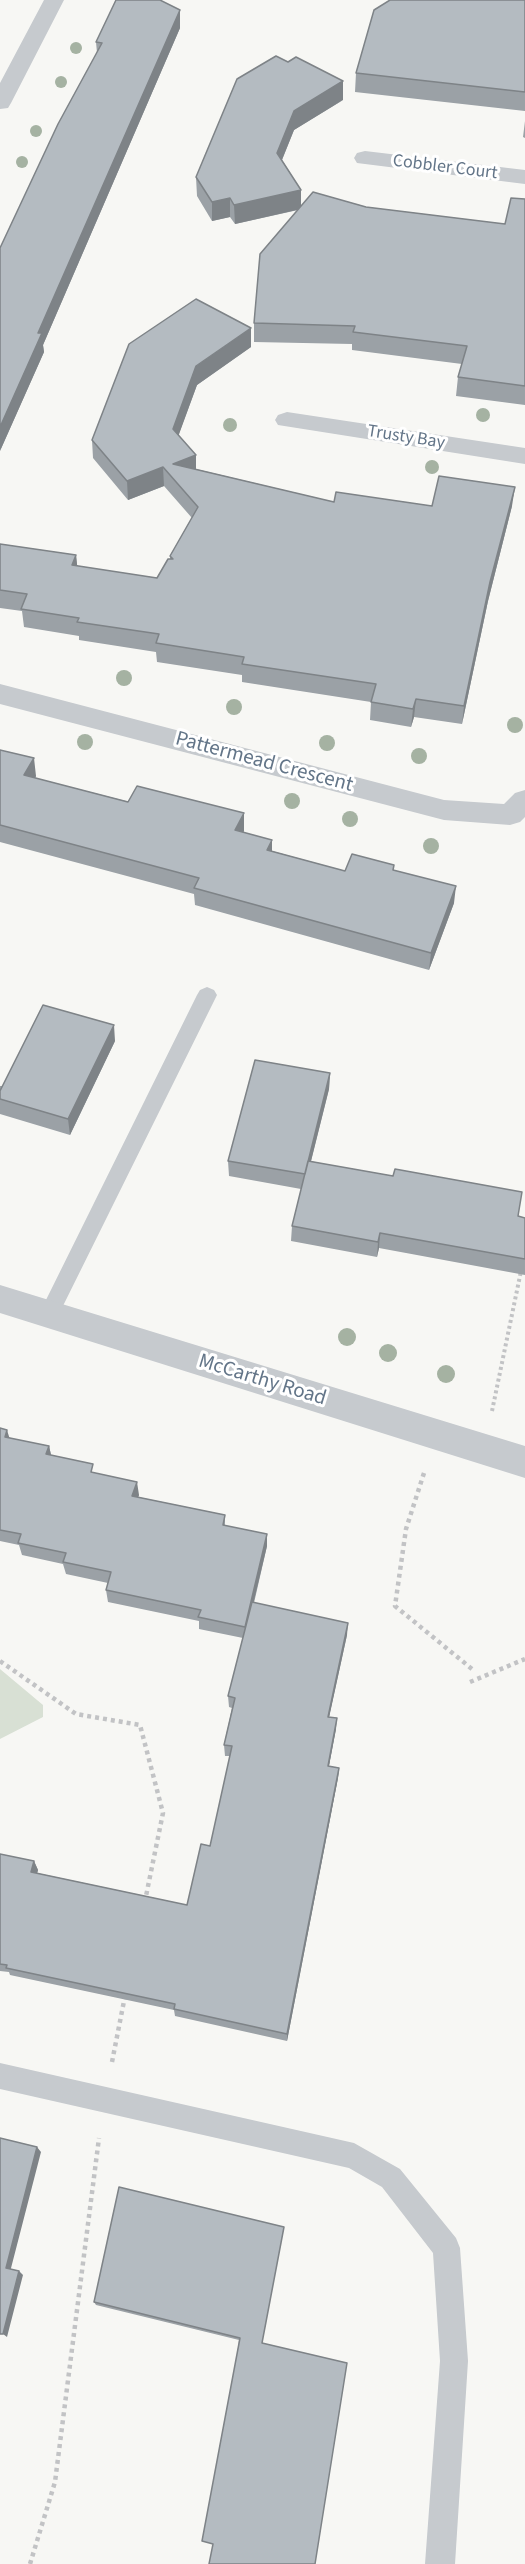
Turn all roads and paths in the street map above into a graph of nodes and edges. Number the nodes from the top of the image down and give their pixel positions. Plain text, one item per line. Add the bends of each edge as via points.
1 (54, 0) edge
2 (0, 103) edge
3 (365, 158) dead end
4 (525, 177) edge
5 (287, 420) dead end
6 (525, 456) edge
7 (0, 694) edge
8 (525, 800) edge
9 (207, 995) dead end
10 (523, 1263) edge
11 (0, 1299) edge
12 (49, 1314) junction
13 (436, 1435) junction
14 (484, 1450) junction
15 (525, 1462) edge
16 (525, 1659) edge
17 (472, 1669) dead end
18 (470, 1682) dead end
19 (0, 2076) edge
20 (440, 2564) edge

1 - 2 street
3 - 4 street, Cobbler Court
5 - 6 street, Trusty Bay
7 - 8 street, Pattermead Crescent via 444,810 510,815
9 - 12 lane
10 - 14 path
11 - 12 street, McCarthy Road
12 - 13 street, McCarthy Road
13 - 14 street, McCarthy Road
13 - 17 path via 406,1529 395,1606
14 - 15 street, McCarthy Road
16 - 18 path
19 - 20 lane via 354,2156 390,2178 446,2248 454,2361

